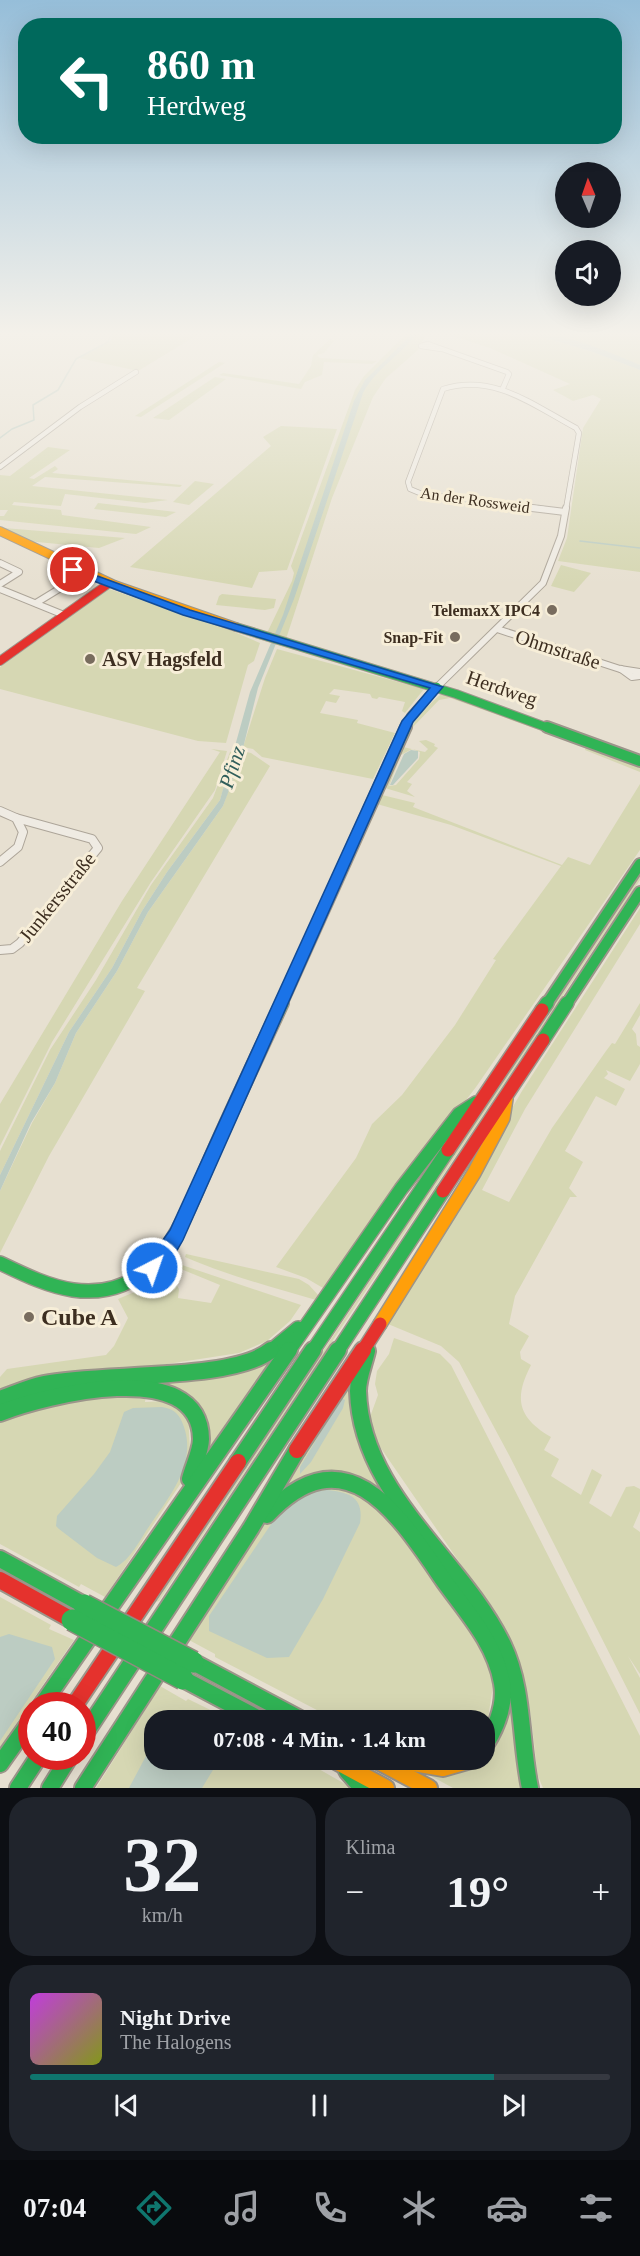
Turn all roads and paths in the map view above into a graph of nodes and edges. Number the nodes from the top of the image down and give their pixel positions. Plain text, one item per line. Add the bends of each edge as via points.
1 (66, 417) edge
2 (432, 417) edge
3 (555, 417) edge
4 (0, 467) edge
5 (565, 512) junction
6 (0, 531) edge
7 (0, 563) edge
8 (67, 578) dead end
9 (0, 584) edge
10 (108, 584) junction
11 (0, 589) edge
12 (36, 603) junction
13 (64, 615) junction
14 (497, 629) junction
15 (0, 661) edge
16 (620, 669) junction
17 (640, 672) edge
18 (437, 687) junction
19 (640, 761) edge
20 (0, 811) edge
21 (16, 818) junction
22 (0, 862) edge
23 (640, 864) edge
24 (640, 892) edge
25 (0, 950) edge
26 (507, 1094) junction
27 (482, 1099) junction
28 (0, 1263) edge
29 (312, 1320) junction
30 (375, 1332) junction
31 (0, 1399) edge
32 (0, 1413) edge
33 (251, 1528) junction
34 (150, 1548) junction
35 (3, 1559) edge
36 (0, 1580) edge
37 (51, 1692) edge
38 (83, 1692) edge
39 (242, 1710) edge
40 (283, 1710) edge
41 (96, 1717) edge
42 (495, 1730) edge
43 (18, 1739) edge
44 (113, 1742) junction
45 (0, 1764) edge
46 (30, 1770) edge
47 (61, 1770) edge
48 (345, 1770) edge
49 (354, 1770) edge
50 (395, 1770) edge
51 (18, 1788) edge
52 (50, 1788) edge
53 (83, 1788) edge
54 (88, 1788) edge
55 (362, 1788) edge
56 (386, 1788) edge
57 (429, 1788) edge
58 (530, 1788) edge

1 - 4 street
2 - 5 street, An der Rossweid via 409,487 423,494
3 - 5 street via 579,431
5 - 14 street via 561,536 543,583
6 - 10 main road, Herdweg via 64,566
7 - 9 street via 19,572
8 - 12 street via 72,581
10 - 13 main road
10 - 18 main road, Herdweg via 186,612
11 - 12 street
12 - 13 street
13 - 15 main road
14 - 16 street, Ohmstraße
14 - 18 street
16 - 17 street, Ohmstraße
16 - 17 street, Ohmstraße via 627,675
18 - 19 main road, Herdweg
18 - 28 main road via 411,716 398,742 166,1253 133,1280 91,1292 65,1290
20 - 21 street
21 - 22 street via 22,839
21 - 25 street, Junkersstraße via 92,839 98,848 20,943 12,949
23 - 27 main road
24 - 26 main road
26 - 30 main road via 503,1118 482,1159
26 - 41 main road
27 - 29 main road via 459,1114 423,1159
27 - 38 main road
29 - 31 main road via 265,1355 238,1365 44,1384
29 - 34 main road
30 - 33 main road via 318,1415
30 - 58 main road via 357,1386 358,1416 364,1435 383,1474 502,1642 518,1691 524,1764
32 - 34 main road via 51,1395 143,1388 168,1392 186,1403 201,1431 201,1454 196,1470
33 - 42 main road via 287,1495 317,1481 348,1482 384,1501 473,1621 496,1661 502,1683 502,1708
33 - 44 main road
34 - 37 main road
35 - 40 main road, bridge
36 - 39 main road, bridge
43 - 45 main road
44 - 53 main road
44 - 54 main road
46 - 51 main road
47 - 52 main road
48 - 55 main road
49 - 56 main road
50 - 57 main road

